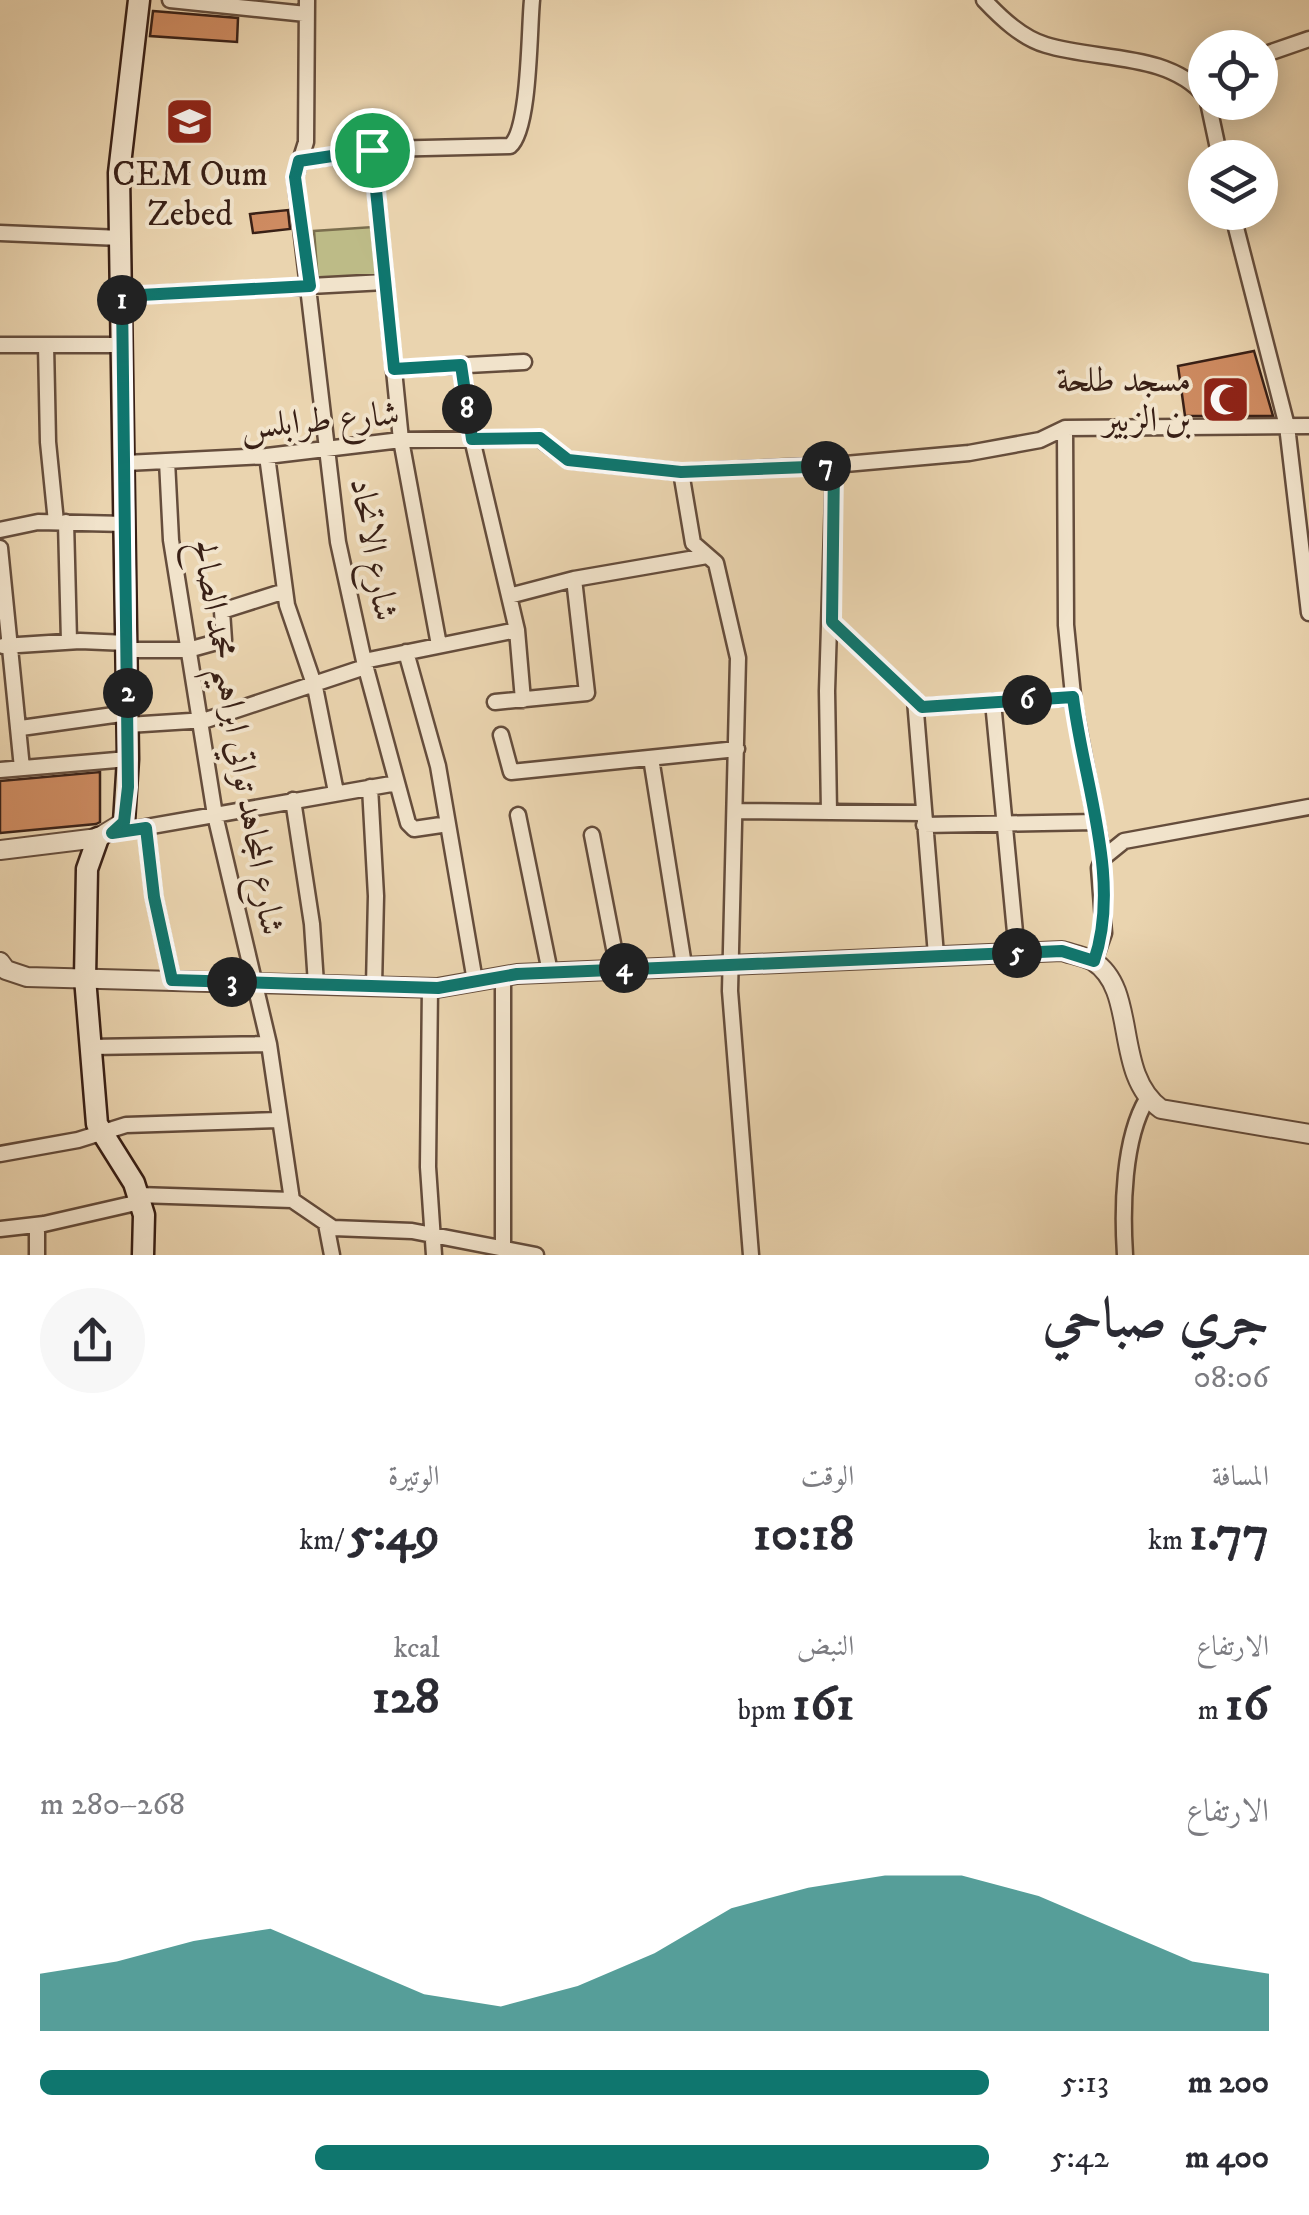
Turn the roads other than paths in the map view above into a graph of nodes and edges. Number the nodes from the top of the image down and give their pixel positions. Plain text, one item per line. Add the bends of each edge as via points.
1 (139, 0) edge
2 (170, 0) edge
3 (532, 0) edge
4 (984, 0) edge
5 (306, 7) edge
6 (1309, 40) edge
7 (1278, 50) edge
8 (1188, 74) edge
9 (372, 150) junction
10 (299, 161) junction
11 (1237, 230) edge
12 (0, 233) edge
13 (120, 238) junction
14 (385, 282) junction
15 (310, 286) junction
16 (122, 296) junction
17 (46, 345) junction
18 (123, 345) junction
19 (0, 346) edge
20 (524, 362) dead end
21 (461, 365) junction
22 (394, 369) junction
23 (1288, 426) junction
24 (1309, 426) edge
25 (1065, 428) junction
26 (472, 439) junction
27 (400, 440) junction
28 (328, 448) junction
29 (267, 456) junction
30 (167, 461) junction
31 (126, 463) junction
32 (834, 466) junction
33 (681, 472) junction
34 (61, 522) junction
35 (126, 524) junction
36 (0, 530) edge
37 (0, 548) edge
38 (708, 556) junction
39 (574, 579) junction
40 (285, 591) junction
41 (509, 596) junction
42 (1309, 613) edge
43 (832, 622) junction
44 (517, 630) junction
45 (69, 641) junction
46 (439, 645) junction
47 (4, 646) edge
48 (127, 646) junction
49 (188, 650) junction
50 (406, 652) junction
51 (365, 664) junction
52 (315, 687) junction
53 (1073, 697) junction
54 (523, 700) junction
55 (914, 700) junction
56 (496, 702) dead end
57 (993, 702) junction
58 (128, 719) junction
59 (204, 720) junction
60 (21, 728) junction
61 (501, 735) dead end
62 (737, 749) junction
63 (651, 758) junction
64 (128, 759) junction
65 (22, 768) junction
66 (0, 770) edge
67 (397, 783) junction
68 (370, 787) junction
69 (336, 792) junction
70 (293, 800) junction
71 (1309, 807) edge
72 (736, 810) junction
73 (829, 812) junction
74 (518, 814) dead end
75 (215, 815) junction
76 (924, 819) junction
77 (1096, 822) junction
78 (448, 824) junction
79 (1005, 824) junction
80 (146, 828) junction
81 (111, 831) junction
82 (592, 835) dead end
83 (0, 850) edge
84 (1102, 858) junction
85 (1017, 953) junction
86 (936, 956) junction
87 (1094, 961) junction
88 (0, 962) edge
89 (731, 962) junction
90 (684, 965) junction
91 (618, 968) junction
92 (550, 972) junction
93 (503, 976) junction
94 (84, 978) junction
95 (172, 980) junction
96 (475, 981) junction
97 (256, 982) junction
98 (316, 984) junction
99 (374, 986) junction
100 (430, 988) junction
101 (269, 1044) junction
102 (91, 1047) junction
103 (1148, 1099) junction
104 (278, 1120) junction
105 (102, 1132) junction
106 (1309, 1134) edge
107 (0, 1154) edge
108 (139, 1198) junction
109 (292, 1200) junction
110 (326, 1224) junction
111 (37, 1225) junction
112 (0, 1228) edge
113 (435, 1236) junction
114 (503, 1248) junction
115 (36, 1255) edge
116 (143, 1255) edge
117 (332, 1255) edge
118 (434, 1255) edge
119 (536, 1255) edge
120 (751, 1255) edge
121 (1124, 1255) edge

1 - 13 main road via 119,173
2 - 5 street
3 - 9 street via 517,140 510,146
4 - 8 street via 1043,45
5 - 10 street, شارع الاتحاد via 306,142
6 - 7 street
9 - 10 street
9 - 14 street
10 - 15 street, شارع الاتحاد via 295,177
11 - 23 street
12 - 13 street
13 - 16 main road
14 - 15 street
14 - 22 street
15 - 16 street
15 - 28 street, شارع الاتحاد
16 - 18 main road
17 - 18 street
17 - 19 street
17 - 34 street
18 - 31 main road
20 - 21 street
21 - 22 street
21 - 26 street
22 - 27 street
23 - 24 street, شارع طرابلس
23 - 25 street, شارع طرابلس
23 - 42 street
25 - 32 street, شارع طرابلس via 1040,440 970,453
25 - 53 street via 1063,578
26 - 27 street, شارع طرابلس
26 - 33 street, شارع طرابلس via 540,438 568,460
26 - 41 street
27 - 28 street, شارع طرابلس
27 - 46 street
28 - 29 street, شارع طرابلس
28 - 51 street, شارع الاتحاد via 338,542
29 - 30 street, شارع طرابلس
29 - 40 street
30 - 31 street, شارع طرابلس
30 - 49 street, شارع المجاهد تواتي ابراهيم محمد الصالح
31 - 35 main road
32 - 33 street, شارع طرابلس
32 - 43 street
33 - 38 street via 693,543
34 - 35 street
34 - 36 street
34 - 45 street
35 - 48 main road
37 - 47 street
38 - 39 street
38 - 62 street via 716,563 738,658
39 - 41 street
39 - 54 street via 588,690
40 - 49 street via 226,608 224,640
40 - 52 street
41 - 44 street
43 - 55 street
43 - 73 street
44 - 46 street
44 - 54 street
45 - 47 street
45 - 48 street
46 - 50 street
47 - 60 street
48 - 49 street
48 - 58 main road
49 - 59 street, شارع المجاهد تواتي ابراهيم محمد الصالح
50 - 51 street
50 - 78 street
51 - 52 street
51 - 67 street, شارع الاتحاد
52 - 59 street
52 - 69 street
53 - 57 street
53 - 77 street
54 - 56 street
55 - 57 street via 922,707
55 - 76 street
57 - 79 street
58 - 59 street
58 - 60 street
58 - 64 main road
59 - 75 street, شارع المجاهد تواتي ابراهيم محمد الصالح
60 - 65 street
61 - 63 street via 511,772
62 - 63 street
62 - 72 street
63 - 90 street
64 - 65 street
64 - 81 main road
65 - 66 street
67 - 68 street
67 - 78 street, شارع الاتحاد via 410,826
68 - 69 street
68 - 99 street
69 - 70 street
70 - 75 street
70 - 98 street
71 - 84 street via 1124,841
72 - 73 street
72 - 89 street
73 - 76 street
74 - 92 street
75 - 80 street
75 - 97 street, شارع المجاهد تواتي ابراهيم محمد الصالح
76 - 79 street
76 - 86 street
77 - 79 street
77 - 84 street
78 - 96 street
79 - 85 street
80 - 81 street
80 - 95 street
81 - 83 street
81 - 94 main road via 86,869
82 - 91 street
84 - 87 street via 1104,932
85 - 86 street
85 - 87 street via 1062,951
86 - 89 street
87 - 103 street via 1113,987 1134,1076
88 - 94 street via 28,977
89 - 90 street
89 - 120 street
90 - 91 street
91 - 92 street
92 - 93 street
93 - 96 street
93 - 114 street
94 - 95 street
94 - 102 main road
95 - 97 street
96 - 100 street
97 - 98 street
97 - 101 street, شارع المجاهد تواتي ابراهيم محمد الصالح
98 - 99 street
99 - 100 street
100 - 113 street via 428,1167
101 - 102 street
101 - 104 street, شارع المجاهد تواتي ابراهيم محمد الصالح
102 - 105 main road
103 - 106 street via 1161,1109
103 - 121 street via 1138,1114 1130,1160
104 - 105 street via 126,1125
104 - 109 street, شارع المجاهد تواتي ابراهيم محمد الصالح
105 - 107 street
105 - 108 main road
108 - 109 street
108 - 111 street
108 - 116 main road
109 - 110 street
110 - 113 street
110 - 117 street
111 - 112 street
111 - 115 street
113 - 114 street
113 - 118 street
114 - 119 street

